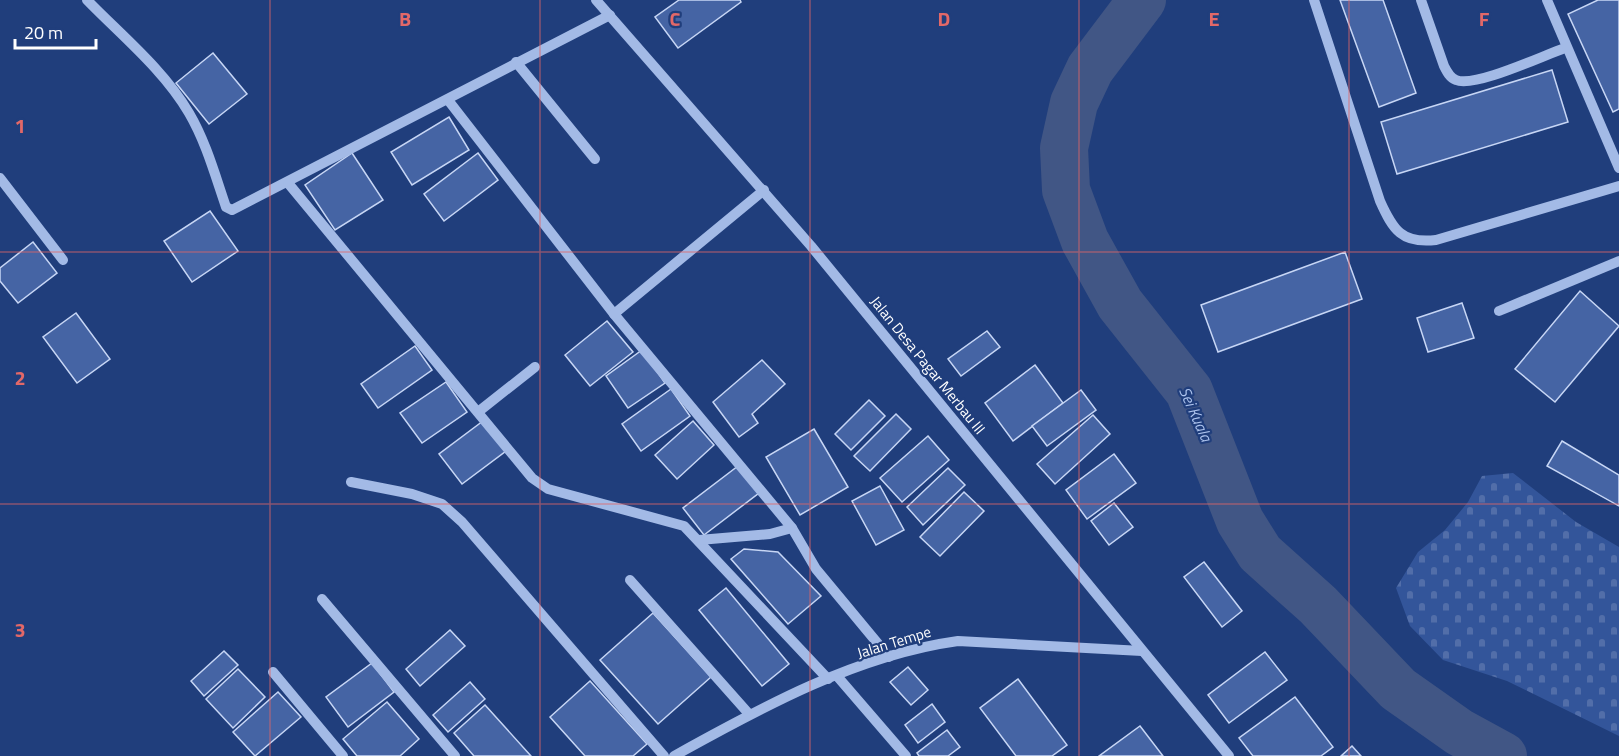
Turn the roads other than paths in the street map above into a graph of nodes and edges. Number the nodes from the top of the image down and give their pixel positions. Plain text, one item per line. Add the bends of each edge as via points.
1 (87, 0) edge
2 (596, 0) edge
3 (1314, 0) edge
4 (1420, 0) edge
5 (1547, 0) edge
6 (610, 15) junction
7 (1565, 48) junction
8 (516, 62) junction
9 (448, 100) junction
10 (595, 159) dead end
11 (1619, 168) edge
12 (0, 178) edge
13 (288, 183) junction
14 (1619, 186) edge
15 (764, 190) junction
16 (63, 260) dead end
17 (1619, 261) edge
18 (1499, 311) dead end
19 (614, 314) junction
20 (536, 367) dead end
21 (478, 412) junction
22 (351, 482) dead end
23 (792, 528) junction
24 (700, 540) junction
25 (630, 580) dead end
26 (322, 599) dead end
27 (1142, 651) junction
28 (889, 657) junction
29 (273, 672) dead end
30 (833, 677) junction
31 (749, 714) junction
32 (343, 756) edge
33 (455, 756) edge
34 (664, 756) edge
35 (674, 756) edge
36 (906, 756) edge
37 (1229, 756) edge

1 - 13 street via 168,85 188,112 226,207 236,209
2 - 6 street, Jalan Desa Pagar Merbau III
3 - 14 street via 1380,201 1395,228 1406,238 1419,242 1436,240
4 - 7 street via 1444,66 1457,81 1476,80
5 - 7 street
6 - 8 street
6 - 15 street, Jalan Desa Pagar Merbau III
7 - 11 street
8 - 9 street
8 - 10 street
9 - 13 street
9 - 19 street
12 - 16 street
13 - 21 street
15 - 19 street
15 - 27 street, Jalan Desa Pagar Merbau III
17 - 18 street
19 - 23 street
20 - 21 street
21 - 24 street via 532,478 548,489 674,522
22 - 34 street via 441,504 462,522
23 - 24 street via 770,534
23 - 28 street via 816,569
24 - 30 street
25 - 31 street
26 - 33 street
27 - 28 street, Jalan Tempe via 958,641
27 - 37 street, Jalan Desa Pagar Merbau III
28 - 30 street, Jalan Tempe
29 - 32 street
30 - 31 street, Jalan Tempe
30 - 36 street
31 - 35 street, Jalan Tempe

